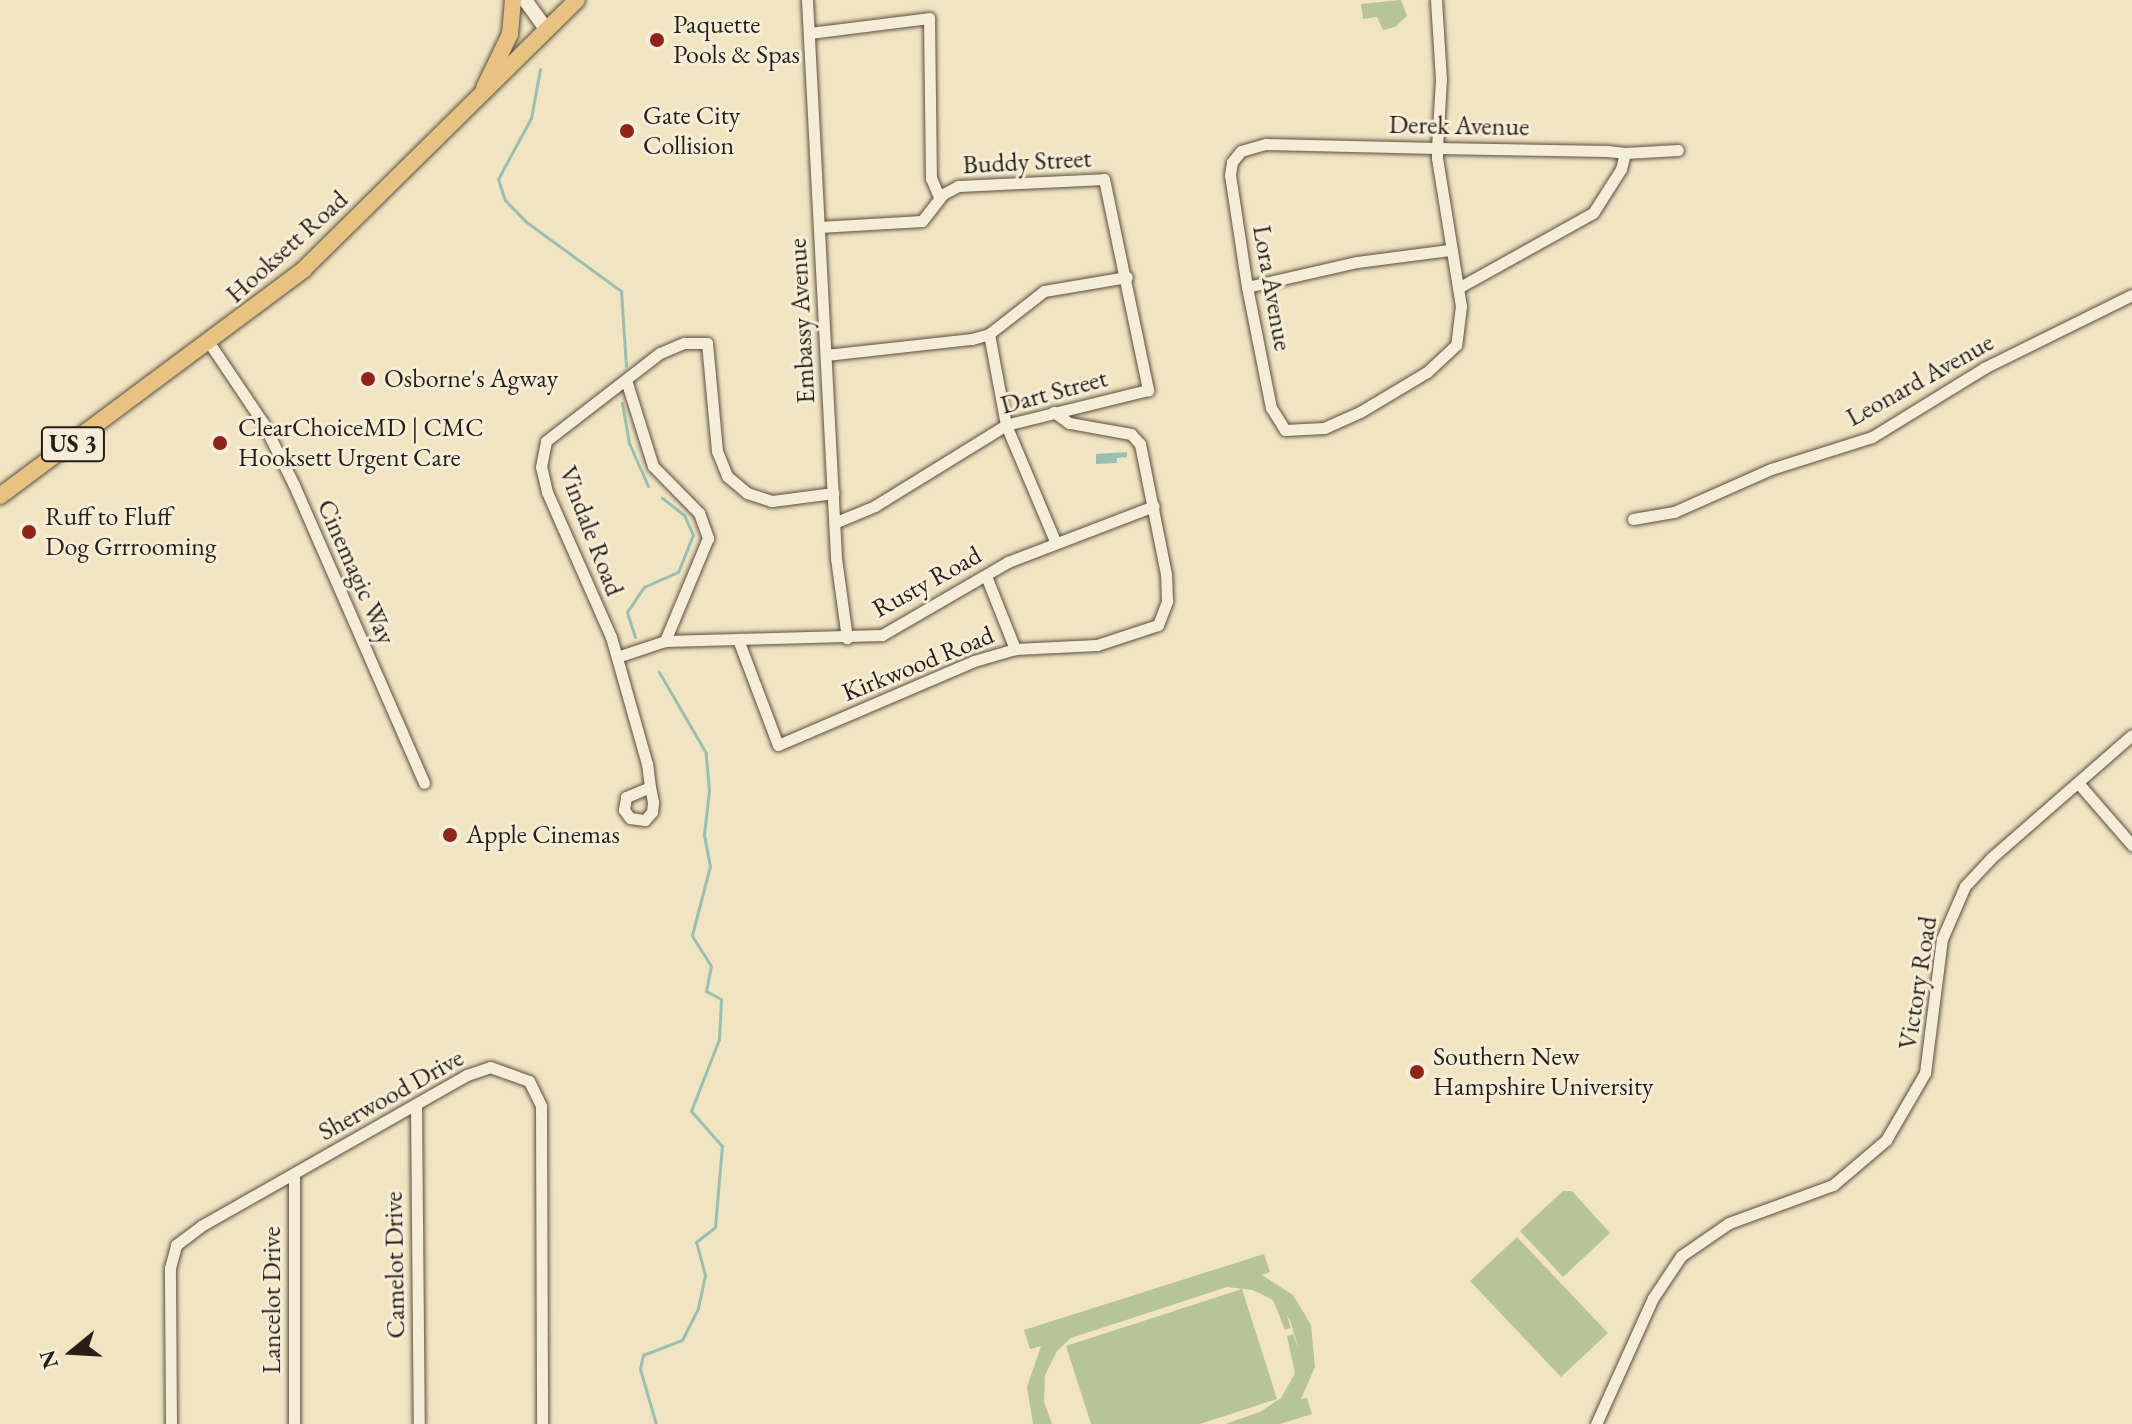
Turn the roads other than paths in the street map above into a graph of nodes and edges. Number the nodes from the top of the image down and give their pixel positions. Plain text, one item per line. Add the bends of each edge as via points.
1 (513, 0) edge
2 (525, 0) edge
3 (577, 0) edge
4 (807, 0) edge
5 (1436, 0) edge
6 (547, 30) junction
7 (809, 33) junction
8 (481, 96) junction
9 (1437, 148) junction
10 (1678, 150) dead end
11 (1241, 151) joint
12 (1625, 153) junction
13 (939, 197) junction
14 (819, 227) junction
15 (1449, 250) junction
16 (1127, 277) junction
17 (1247, 287) junction
18 (1458, 288) junction
19 (2132, 295) edge
20 (989, 334) junction
21 (210, 344) junction
22 (826, 355) junction
23 (626, 380) junction
24 (1054, 412) junction
25 (1006, 425) junction
26 (833, 493) junction
27 (0, 496) edge
28 (1154, 506) junction
29 (1633, 519) dead end
30 (834, 523) junction
31 (1055, 541) junction
32 (986, 576) junction
33 (847, 638) junction
34 (665, 641) junction
35 (739, 642) junction
36 (1015, 649) junction
37 (617, 657) junction
38 (2132, 735) edge
39 (424, 783) dead end
40 (2079, 784) junction
41 (650, 787) dead end
42 (2132, 845) edge
43 (416, 1105) junction
44 (294, 1175) junction
45 (171, 1424) edge
46 (294, 1424) edge
47 (419, 1424) edge
48 (542, 1424) edge
49 (1596, 1424) edge

1 - 8 main road via 510,34
2 - 6 main road
3 - 6 main road, Hooksett Road / US 3
4 - 7 street, Embassy Avenue
5 - 9 street via 1441,79
6 - 8 main road, Hooksett Road / US 3
7 - 13 street via 929,18 931,178
7 - 14 street, Embassy Avenue
8 - 21 main road, Hooksett Road / US 3 via 304,269
9 - 11 street, Derek Avenue via 1266,144
9 - 12 street, Derek Avenue
9 - 15 street
10 - 12 street, Derek Avenue
11 - 17 street, Lora Avenue via 1230,175
12 - 18 street via 1593,213
13 - 14 street, Buddy Street via 922,221
13 - 16 street, Buddy Street via 953,188 983,183 1104,179
14 - 22 street, Embassy Avenue
15 - 17 street via 1357,262
15 - 18 street
16 - 20 street via 1044,291
16 - 24 street, Dart Street via 1148,390
17 - 18 street, Lora Avenue via 1271,408 1285,430 1324,428 1360,412 1449,357 1462,319
19 - 29 street, Leonard Avenue via 1984,368 1872,437 1771,469 1674,512
20 - 22 street
20 - 25 street
21 - 27 main road, Hooksett Road / US 3
21 - 39 street, Cinemagic Way via 263,423 294,485
22 - 26 street, Embassy Avenue
23 - 26 street, Vindale Road via 660,353 684,343 707,343 717,451 727,476 747,493 772,501
23 - 34 street via 653,466 699,513 708,538
23 - 37 street, Vindale Road via 555,431 546,441 541,467
24 - 25 street, Dart Street
24 - 28 street via 1069,423 1131,434 1140,444
25 - 30 street, Dart Street via 875,506
25 - 31 street
26 - 30 street, Embassy Avenue
28 - 31 street, Rusty Road
28 - 36 street, Kirkwood Road via 1167,601 1158,625 1097,645
30 - 33 street, Embassy Avenue
31 - 32 street, Rusty Road
32 - 33 street, Rusty Road via 895,630
32 - 36 street
33 - 35 street, Rusty Road
34 - 35 street, Rusty Road
34 - 37 street, Rusty Road
35 - 36 street, Kirkwood Road via 778,745 974,661
37 - 41 street, Vindale Road
38 - 40 street, Victory Road
40 - 42 street
40 - 49 street, Victory Road via 1991,858 1953,907 1942,939 1928,1063 1897,1126 1874,1153 1833,1185 1729,1223 1681,1256 1653,1298
43 - 44 street, Sherwood Drive
43 - 47 street, Camelot Drive
43 - 48 street, Sherwood Drive via 490,1067 517,1073 537,1093
44 - 45 street, Sherwood Drive via 176,1245 170,1268
44 - 46 street, Lancelot Drive

